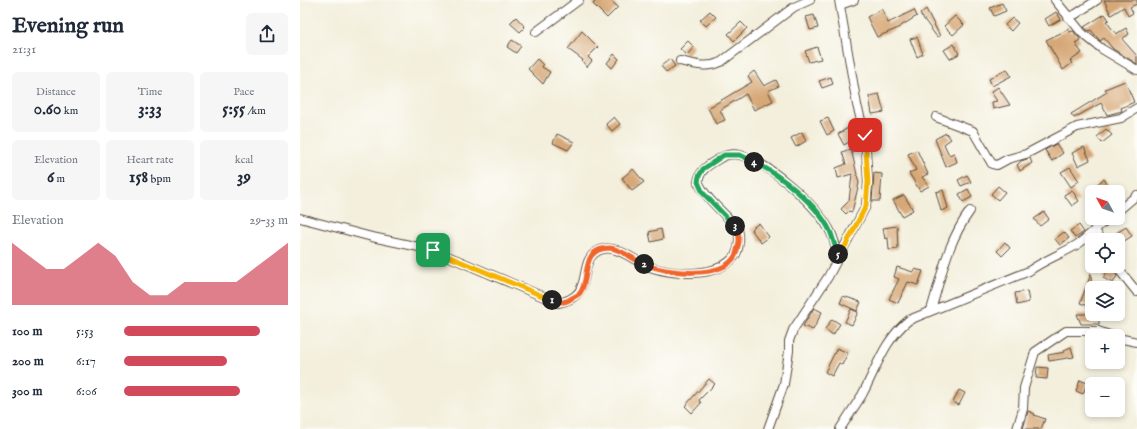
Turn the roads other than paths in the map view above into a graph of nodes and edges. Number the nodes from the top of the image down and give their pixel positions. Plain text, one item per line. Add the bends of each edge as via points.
1 (579, 0) edge
2 (810, 0) edge
3 (854, 0) edge
4 (1055, 0) edge
5 (1097, 0) edge
6 (840, 3) edge
7 (1068, 17) junction
8 (536, 32) dead end
9 (680, 61) dead end
10 (1137, 70) edge
11 (1137, 108) edge
12 (936, 117) dead end
13 (1137, 195) edge
14 (1125, 205) edge
15 (970, 211) dead end
16 (300, 218) edge
17 (1100, 225) edge
18 (1095, 229) junction
19 (1097, 233) edge
20 (839, 258) junction
21 (1122, 273) edge
22 (1137, 292) edge
23 (931, 310) junction
24 (1085, 331) edge
25 (1125, 339) edge
26 (1137, 342) edge
27 (768, 429) edge
28 (840, 429) edge
29 (1017, 429) edge

1 - 8 street
2 - 9 street via 794,7 713,66 700,67
3 - 6 street
4 - 7 street
5 - 7 street
6 - 20 street via 857,105 865,135 868,182 866,206
7 - 10 street via 1082,33 1102,49
11 - 12 street via 1121,118 1077,127 1026,154 997,165 992,164 973,131
13 - 14 street
15 - 23 street via 956,232 948,251
16 - 20 street via 433,250 558,303 568,301 580,293 586,267 593,255 600,250 612,248 651,267 674,272 707,271 727,264 735,256 739,243 738,228 703,193 698,182 703,169 724,155 740,155 787,182 818,213 830,230
17 - 18 street
18 - 19 street
18 - 23 street via 1061,254 1044,260 1029,271
20 - 27 street via 793,330 789,341 784,384
21 - 22 street
23 - 28 street via 898,328 886,344 862,394
24 - 29 street via 1066,331 1035,352 1024,388 1023,409
25 - 26 street

